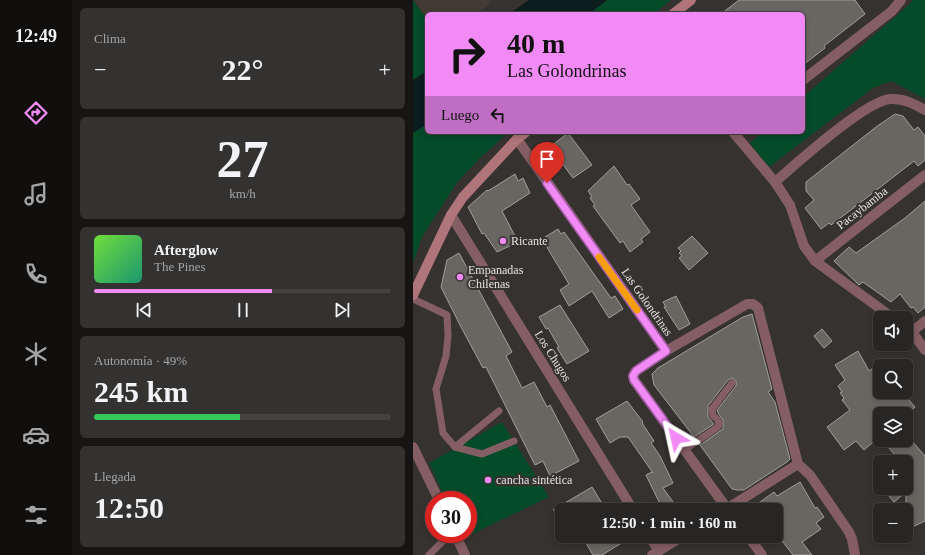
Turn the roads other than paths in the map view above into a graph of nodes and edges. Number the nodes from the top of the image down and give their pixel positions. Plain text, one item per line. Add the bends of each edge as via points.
1 (691, 0) edge
2 (901, 0) edge
3 (676, 12) edge
4 (805, 78) edge
5 (925, 110) edge
6 (523, 134) edge
7 (736, 134) edge
8 (517, 139) junction
9 (925, 175) edge
10 (775, 182) junction
11 (451, 215) junction
12 (815, 261) junction
13 (413, 295) edge
14 (413, 299) edge
15 (883, 311) edge
16 (925, 321) edge
17 (913, 328) edge
18 (913, 335) edge
19 (925, 350) edge
20 (666, 351) junction
21 (732, 383) dead end
22 (499, 411) dead end
23 (514, 441) dead end
24 (413, 447) edge
25 (455, 447) junction
26 (684, 450) junction
27 (798, 464) junction
28 (435, 491) edge
29 (629, 503) edge
30 (721, 503) edge
31 (737, 503) edge
32 (441, 543) edge
33 (459, 543) edge
34 (651, 543) edge
35 (671, 543) edge
36 (753, 543) edge
37 (655, 553) edge
38 (429, 555) edge
39 (465, 555) edge
40 (762, 555) edge
41 (855, 555) edge

1 - 3 main road
2 - 4 street via 892,12
5 - 10 street via 900,99 878,102 848,122
6 - 8 main road
7 - 10 street
8 - 11 main road via 463,197
8 - 20 street, Las Golondrinas
9 - 12 street, Pacaybamba
10 - 12 street via 790,205 804,246
11 - 13 main road
11 - 29 street, Los Chugos
12 - 15 street
14 - 25 lane via 447,315 446,356 436,389 443,433
16 - 17 street
18 - 19 street
20 - 26 street, Las Golondrinas via 636,371 633,376
20 - 27 street via 747,304 753,304 758,308
21 - 26 lane via 712,409 713,416 719,423 718,427
22 - 25 lane
23 - 25 lane via 482,454
24 - 28 street
26 - 30 street, Las Golondrinas
27 - 31 street
27 - 41 street via 810,475 849,532
32 - 38 lane
33 - 39 street
34 - 37 street
35 - 37 street
36 - 40 street

